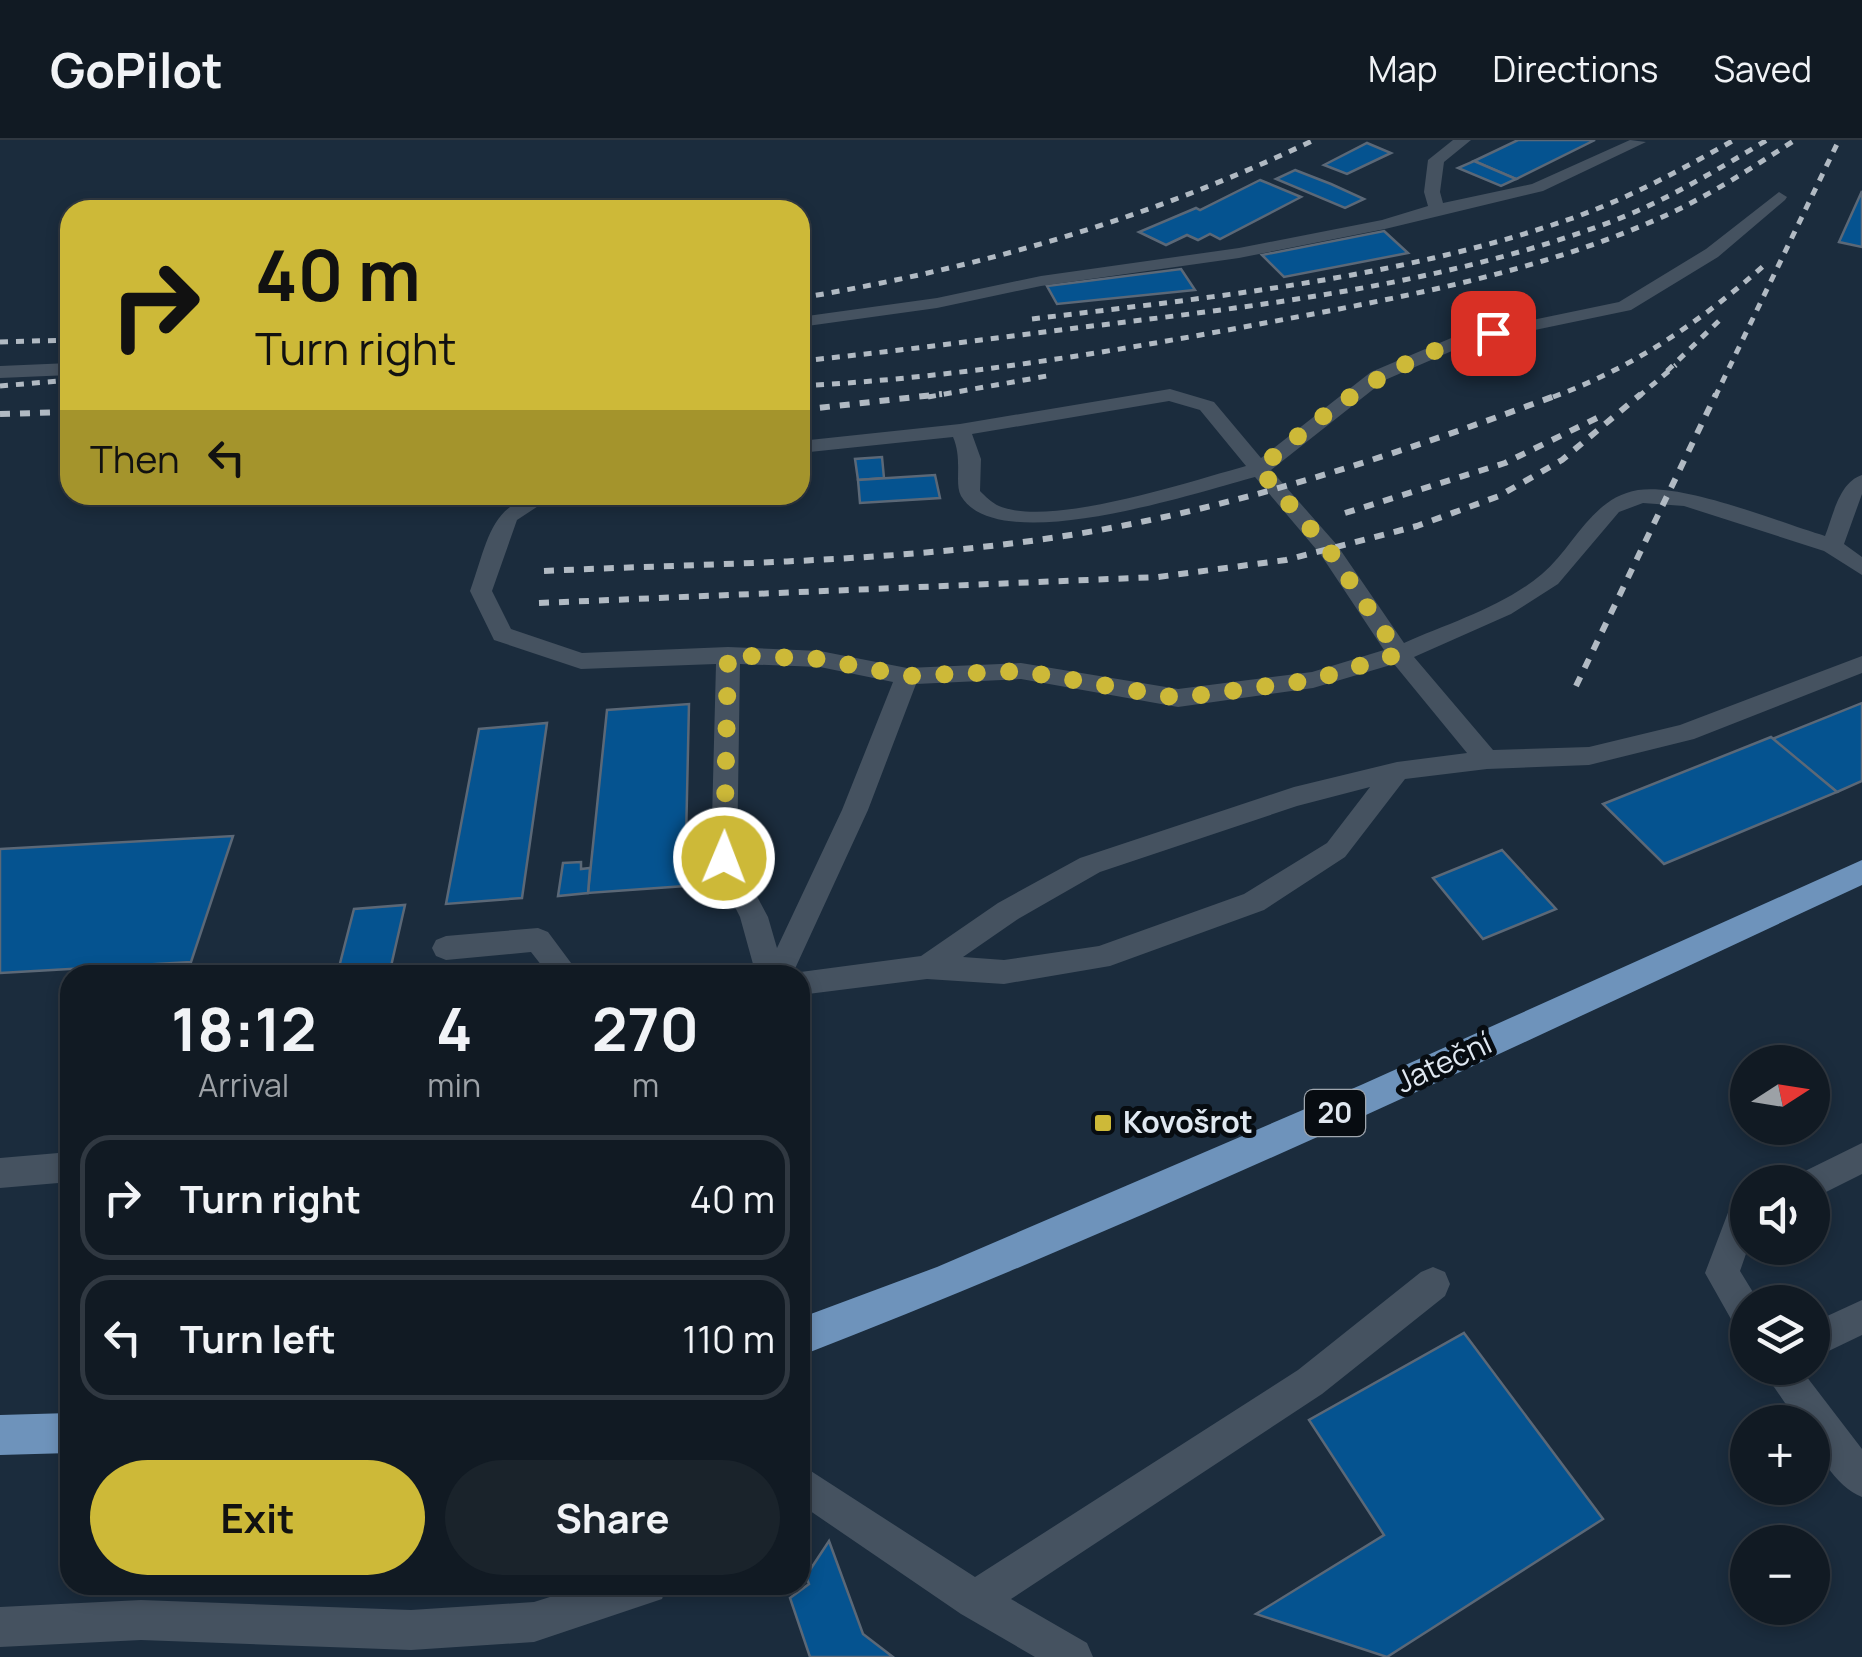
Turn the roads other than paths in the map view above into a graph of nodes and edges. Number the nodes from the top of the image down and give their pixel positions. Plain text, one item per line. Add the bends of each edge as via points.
1 (1463, 140) edge
2 (1638, 142) edge
3 (1779, 198) dead end
4 (1437, 208) junction
5 (810, 321) edge
6 (60, 369) edge
7 (0, 372) edge
8 (960, 430) junction
9 (810, 446) edge
10 (1259, 469) junction
11 (1862, 480) edge
12 (527, 505) edge
13 (1832, 546) junction
14 (1862, 568) edge
15 (1399, 654) junction
16 (728, 655) junction
17 (1862, 664) edge
18 (907, 676) junction
19 (1488, 760) junction
20 (1397, 771) junction
21 (1862, 872) edge
22 (446, 948) dead end
23 (558, 965) edge
24 (767, 965) edge
25 (783, 965) edge
26 (927, 968) junction
27 (810, 983) edge
28 (1862, 1158) edge
29 (60, 1168) edge
30 (0, 1173) edge
31 (1830, 1175) edge
32 (1730, 1252) edge
33 (1432, 1284) dead end
34 (1730, 1286) edge
35 (1862, 1318) edge
36 (810, 1332) edge
37 (1830, 1333) edge
38 (1792, 1385) edge
39 (60, 1433) edge
40 (0, 1434) edge
41 (1861, 1476) edge
42 (810, 1489) edge
43 (617, 1595) edge
44 (975, 1600) junction
45 (0, 1628) edge
46 (1073, 1657) edge

1 - 4 lane via 1436,160
2 - 4 lane via 1537,188
3 - 10 lane via 1712,253 1625,306 1463,340 1378,376
4 - 5 lane via 1239,253
6 - 7 lane
8 - 9 lane
8 - 10 lane via 1170,395 1207,406
8 - 10 lane via 971,460 973,498 993,512 1032,520 1072,517
10 - 15 lane via 1329,550
11 - 13 lane
12 - 16 lane via 508,516 481,591 502,634 581,660
13 - 14 lane
13 - 15 lane via 1686,500 1641,496 1612,508 1550,579 1503,609
15 - 18 lane via 1313,680 1178,698 1021,671
15 - 19 lane
16 - 18 lane via 820,659
16 - 24 lane via 724,858 754,917
17 - 19 lane via 1685,733 1589,756
18 - 25 lane via 855,810
19 - 20 lane
20 - 26 lane via 1294,797 1090,866 1008,911
20 - 26 lane via 1336,850 1254,902 1100,958 1004,972
21 - 36 main road, Jateční / 20 via 1210,1168
22 - 23 lane via 538,940
26 - 27 lane
28 - 31 lane
29 - 30 lane
32 - 34 lane via 1722,1273
33 - 44 lane via 1310,1382
35 - 37 lane
38 - 41 lane
39 - 40 main road
42 - 44 lane
43 - 45 lane via 534,1622 412,1630 141,1620
44 - 46 lane

